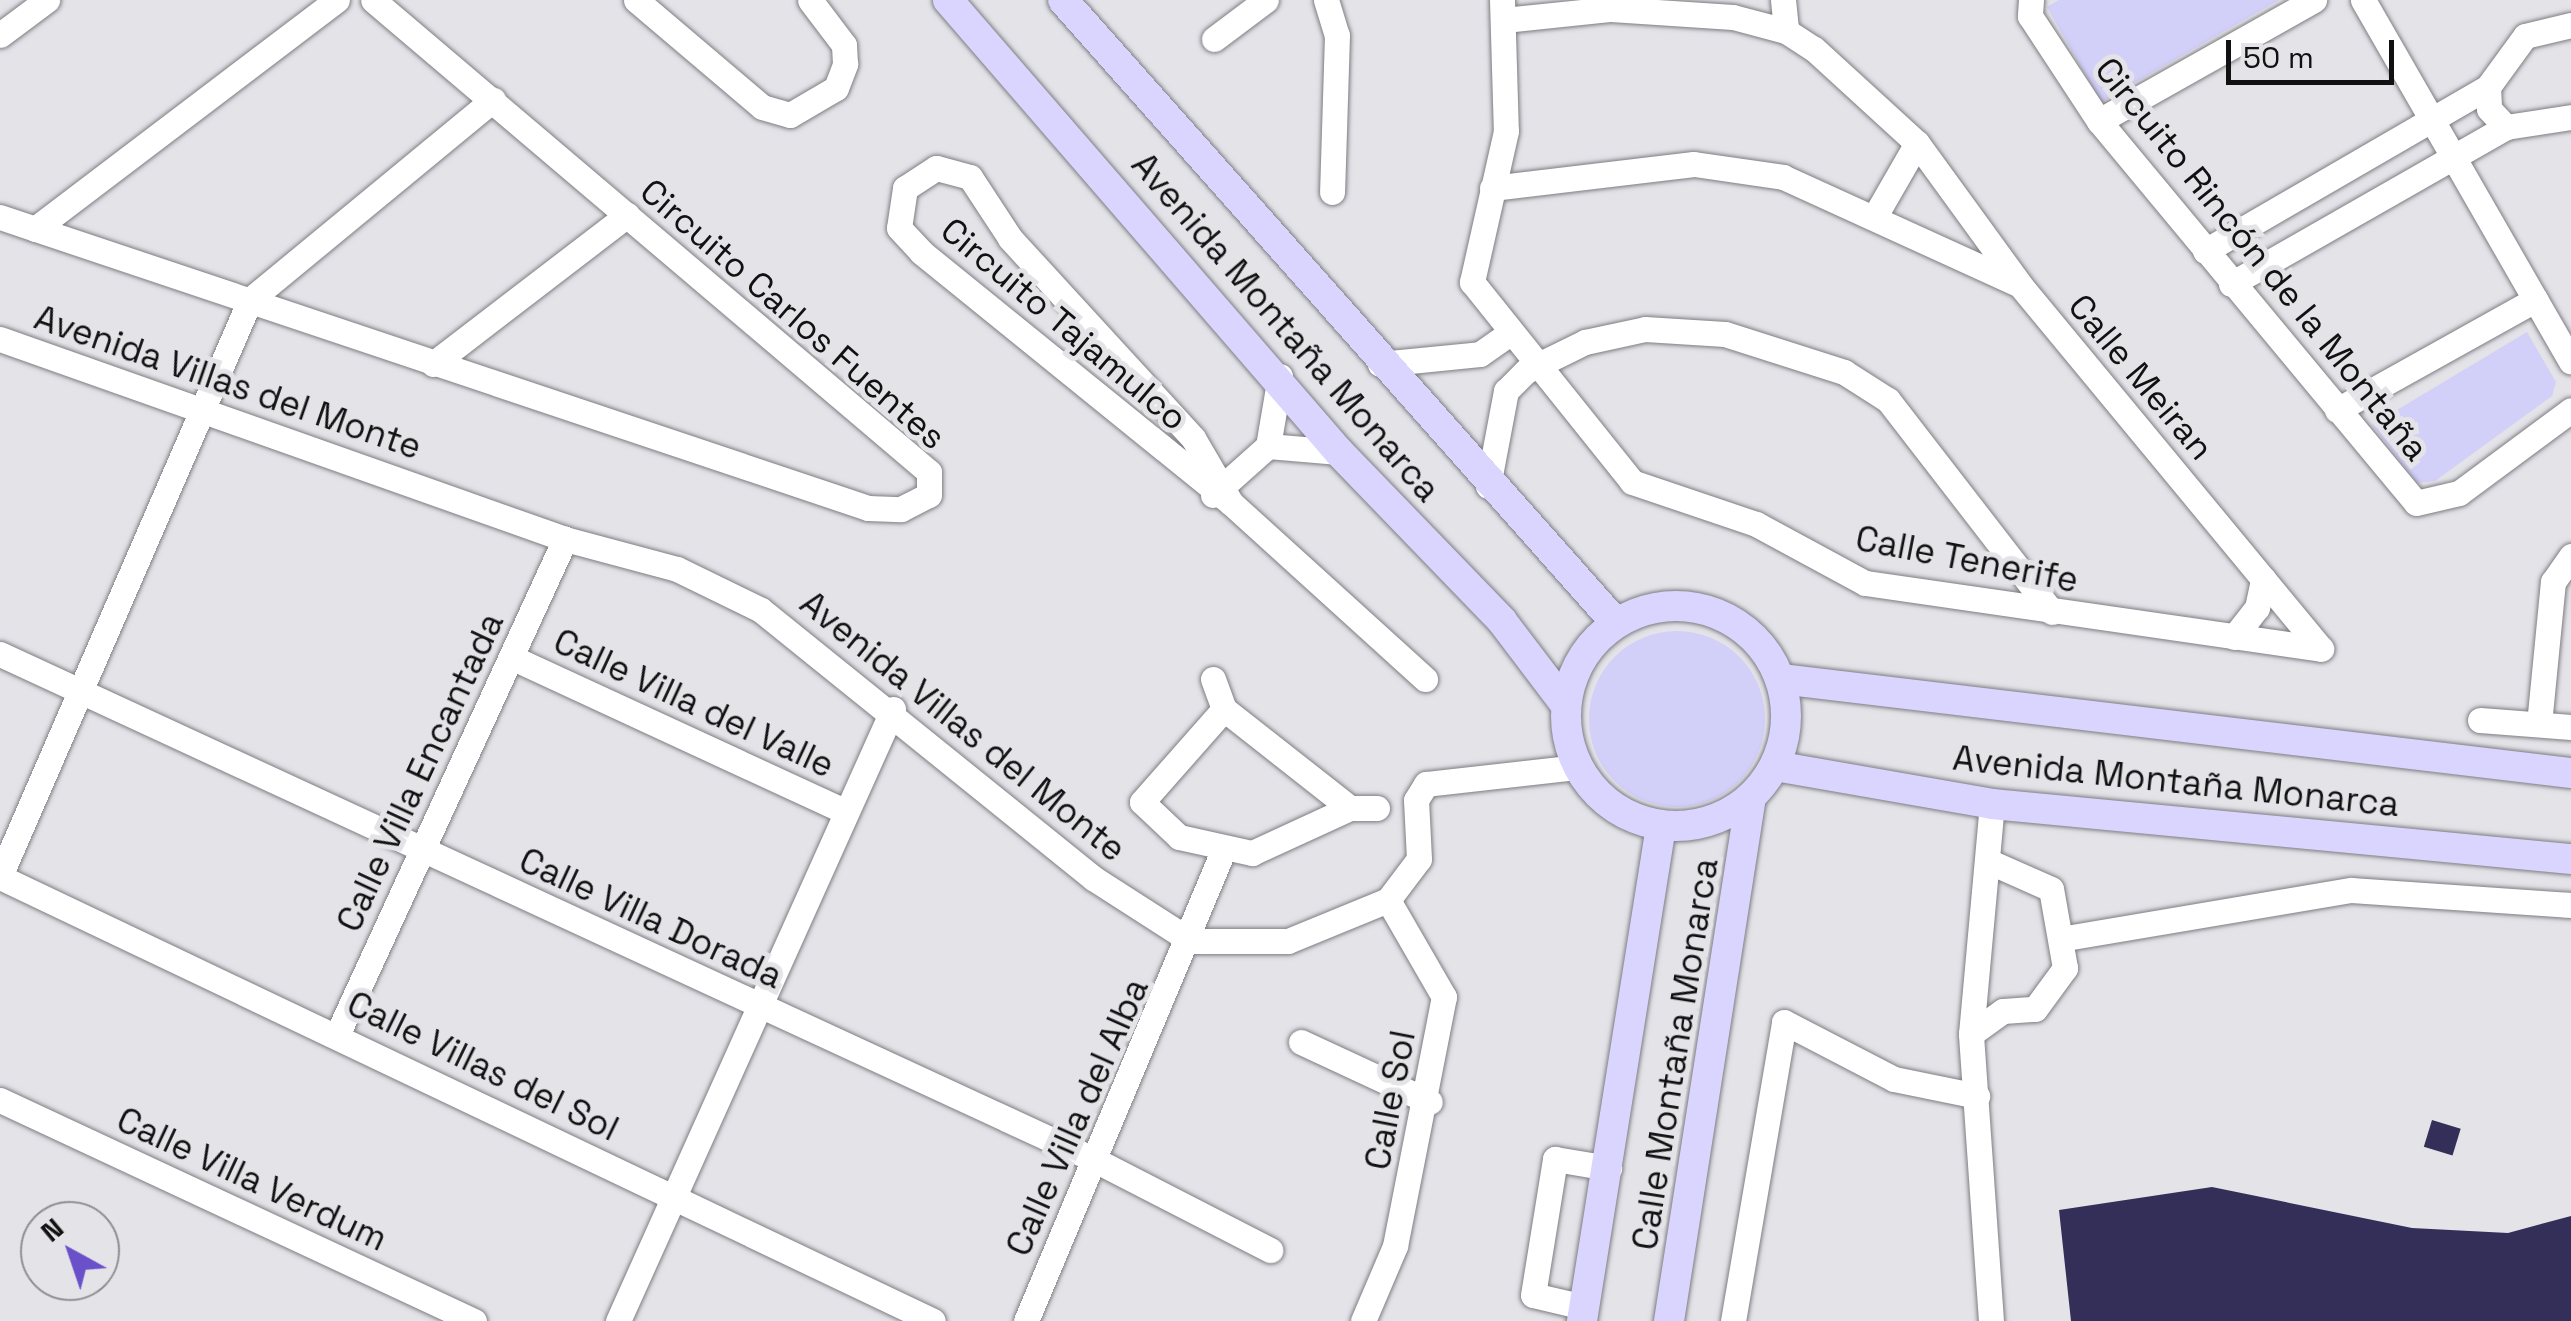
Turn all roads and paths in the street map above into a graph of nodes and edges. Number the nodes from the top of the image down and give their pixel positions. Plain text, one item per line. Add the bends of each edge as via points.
1 (47, 0) edge
2 (337, 0) edge
3 (373, 0) edge
4 (636, 0) edge
5 (810, 0) edge
6 (948, 0) edge
7 (1062, 0) edge
8 (1266, 0) edge
9 (1326, 0) edge
10 (1783, 0) edge
11 (2031, 0) edge
12 (2314, 0) edge
13 (2363, 0) edge
14 (1678, 7) edge
15 (1503, 10) edge
16 (2571, 25) edge
17 (1786, 31) junction
18 (0, 35) edge
19 (1214, 40) dead end
20 (2488, 87) junction
21 (493, 100) junction
22 (2571, 117) edge
23 (2099, 121) junction
24 (2430, 122) junction
25 (2506, 126) junction
26 (1917, 143) junction
27 (2451, 156) junction
28 (1492, 188) junction
29 (1332, 192) dead end
30 (627, 216) junction
31 (1875, 216) junction
32 (0, 217) edge
33 (35, 229) junction
34 (2205, 252) junction
35 (2231, 284) junction
36 (2020, 285) junction
37 (250, 300) junction
38 (2535, 300) junction
39 (1510, 333) junction
40 (0, 339) edge
41 (1480, 354) junction
42 (2571, 361) edge
43 (432, 364) junction
44 (1380, 364) junction
45 (1541, 364) junction
46 (1280, 376) junction
47 (1506, 391) junction
48 (207, 409) junction
49 (2337, 410) junction
50 (2571, 410) edge
51 (1268, 446) junction
52 (1339, 452) junction
53 (1488, 486) junction
54 (1222, 494) junction
55 (565, 540) junction
56 (2571, 556) edge
57 (2263, 579) junction
58 (2052, 612) junction
59 (1616, 622) junction
60 (2234, 636) junction
61 (2321, 648) joint
62 (0, 654) edge
63 (513, 658) junction
64 (1212, 679) dead end
65 (1425, 679) dead end
66 (1781, 679) junction
67 (83, 691) junction
68 (1565, 704) junction
69 (892, 709) junction
70 (1224, 709) junction
71 (2480, 720) dead end
72 (2539, 724) junction
73 (2571, 727) edge
74 (1775, 766) junction
75 (1577, 767) junction
76 (2571, 773) edge
77 (1752, 797) junction
78 (1992, 804) junction
79 (1350, 808) junction
80 (1377, 808) dead end
81 (846, 812) junction
82 (1661, 826) junction
83 (423, 848) junction
84 (1223, 851) junction
85 (2571, 859) edge
86 (1990, 862) junction
87 (0, 876) edge
88 (1388, 900) junction
89 (2571, 905) edge
90 (2066, 938) junction
91 (1191, 941) junction
92 (1975, 960) junction
93 (759, 1009) junction
94 (2003, 1011) junction
95 (338, 1033) junction
96 (1971, 1034) junction
97 (1301, 1042) dead end
98 (1977, 1096) junction
99 (0, 1100) edge
100 (1430, 1102) junction
101 (1097, 1161) junction
102 (1609, 1168) junction
103 (673, 1198) junction
104 (1270, 1250) dead end
105 (1583, 1314) edge
106 (474, 1321) edge
107 (618, 1321) edge
108 (933, 1321) edge
109 (1026, 1321) edge
110 (1362, 1321) edge
111 (1669, 1321) edge
112 (1732, 1321) edge
113 (1991, 1321) edge

1 - 18 street
2 - 33 street
3 - 21 street, Circuito Carlos Fuentes
4 - 5 street via 762,108 790,115 836,88 845,64 844,46
6 - 46 main road, Avenida Montaña Monarca
7 - 44 main road, Avenida Montaña Monarca
8 - 19 street
9 - 29 street via 1338,35
10 - 17 street
11 - 23 street, Circuito Rincón de la Montaña via 2030,16
12 - 23 street
13 - 24 street
14 - 15 street
14 - 17 street
15 - 28 street, Calle Tenerife via 1506,131
16 - 20 street via 2525,36
17 - 26 street, Calle Meiran
20 - 24 street
20 - 25 street via 2489,109
21 - 30 street, Circuito Carlos Fuentes
21 - 37 street
22 - 25 street
23 - 34 street, Circuito Rincón de la Montaña
24 - 27 street
24 - 34 street
25 - 27 street
26 - 31 street via 1907,171
26 - 36 street, Calle Meiran
27 - 35 street
27 - 38 street
28 - 31 street via 1694,164 1783,177
28 - 39 street, Calle Tenerife via 1472,282
30 - 43 street
30 - 43 street, Circuito Carlos Fuentes via 929,472 928,495 901,509 868,508
31 - 36 street
32 - 33 street, Circuito Carlos Fuentes
33 - 37 street, Circuito Carlos Fuentes
34 - 35 street, Circuito Rincón de la Montaña
35 - 49 street, Circuito Rincón de la Montaña
36 - 57 street, Calle Meiran
37 - 43 street, Circuito Carlos Fuentes
37 - 48 street
38 - 42 street
38 - 49 street
39 - 41 street
39 - 45 street, Calle Tenerife
40 - 48 street, Avenida Villas del Monte
41 - 44 street
41 - 47 street
44 - 53 main road, Avenida Montaña Monarca
45 - 47 street
45 - 58 street, Calle Tenerife via 1632,482 1666,499 1756,524 1866,582
45 - 58 street via 1586,342 1645,329 1725,334 1844,372 1888,400 1943,459
46 - 51 street
46 - 52 main road, Avenida Montaña Monarca
47 - 53 street
48 - 55 street, Avenida Villas del Monte
48 - 67 street
49 - 50 street, Circuito Rincón de la Montaña via 2416,503 2459,493
51 - 52 street
51 - 54 street
52 - 68 main road, Avenida Montaña Monarca via 1502,621
53 - 59 main road, Avenida Montaña Monarca
54 - 54 street, Circuito Tajamulco via 1193,438 1010,238 970,177 936,168 905,188 900,228 920,252
54 - 65 street, Circuito Tajamulco
55 - 63 street, Calle Villa Encantada
55 - 69 street, Avenida Villas del Monte via 678,569 760,610
56 - 72 street via 2552,582
57 - 60 street via 2250,622
57 - 61 street, Calle Meiran
58 - 60 street, Calle Tenerife
59 - 66 main road via 1663,607 1712,611 1742,626
59 - 68 main road via 1574,672
60 - 61 street, Calle Tenerife
62 - 67 street, Calle Villa Dorada
63 - 81 street, Calle Villa del Valle
63 - 83 street, Calle Villa Encantada
64 - 70 street
66 - 74 main road via 1785,738
66 - 76 main road, Avenida Montaña Monarca
67 - 83 street, Calle Villa Dorada
67 - 87 street
68 - 75 main road
69 - 81 street
69 - 91 street, Avenida Villas del Monte via 1093,878
70 - 79 street
70 - 84 street via 1130,802 1179,837
71 - 72 street
72 - 73 street
74 - 77 main road
74 - 78 main road, Avenida Montaña Monarca
75 - 82 main road via 1627,816
75 - 88 street via 1426,784 1416,800 1419,860
77 - 82 main road via 1725,816
77 - 111 main road, Calle Montaña Monarca
78 - 85 main road, Avenida Montaña Monarca
78 - 86 street
79 - 80 street
79 - 84 street via 1252,853
81 - 93 street
82 - 102 main road, Calle Montaña Monarca
83 - 93 street, Calle Villa Dorada
83 - 95 street, Calle Villa Encantada
84 - 91 street, Calle Villa del Alba
86 - 90 street via 2051,889
86 - 92 street
87 - 95 street, Calle Villas del Sol
88 - 91 street via 1288,941
88 - 100 street, Calle Sol via 1444,998
89 - 90 street via 2351,890
90 - 94 street via 2053,996 2035,1009
91 - 101 street, Calle Villa del Alba
92 - 94 street
92 - 96 street
93 - 101 street, Calle Villa Dorada
93 - 103 street
94 - 96 street
95 - 103 street, Calle Villas del Sol
96 - 98 street
97 - 100 street
98 - 112 street via 1894,1079 1784,1022
98 - 113 street
99 - 106 street, Calle Villa Verdum
100 - 110 street, Calle Sol via 1394,1246
101 - 104 street, Calle Villa Dorada
101 - 109 street, Calle Villa del Alba
102 - 105 main road, Calle Montaña Monarca
102 - 105 street via 1555,1160 1533,1295
103 - 107 street
103 - 108 street, Calle Villas del Sol

